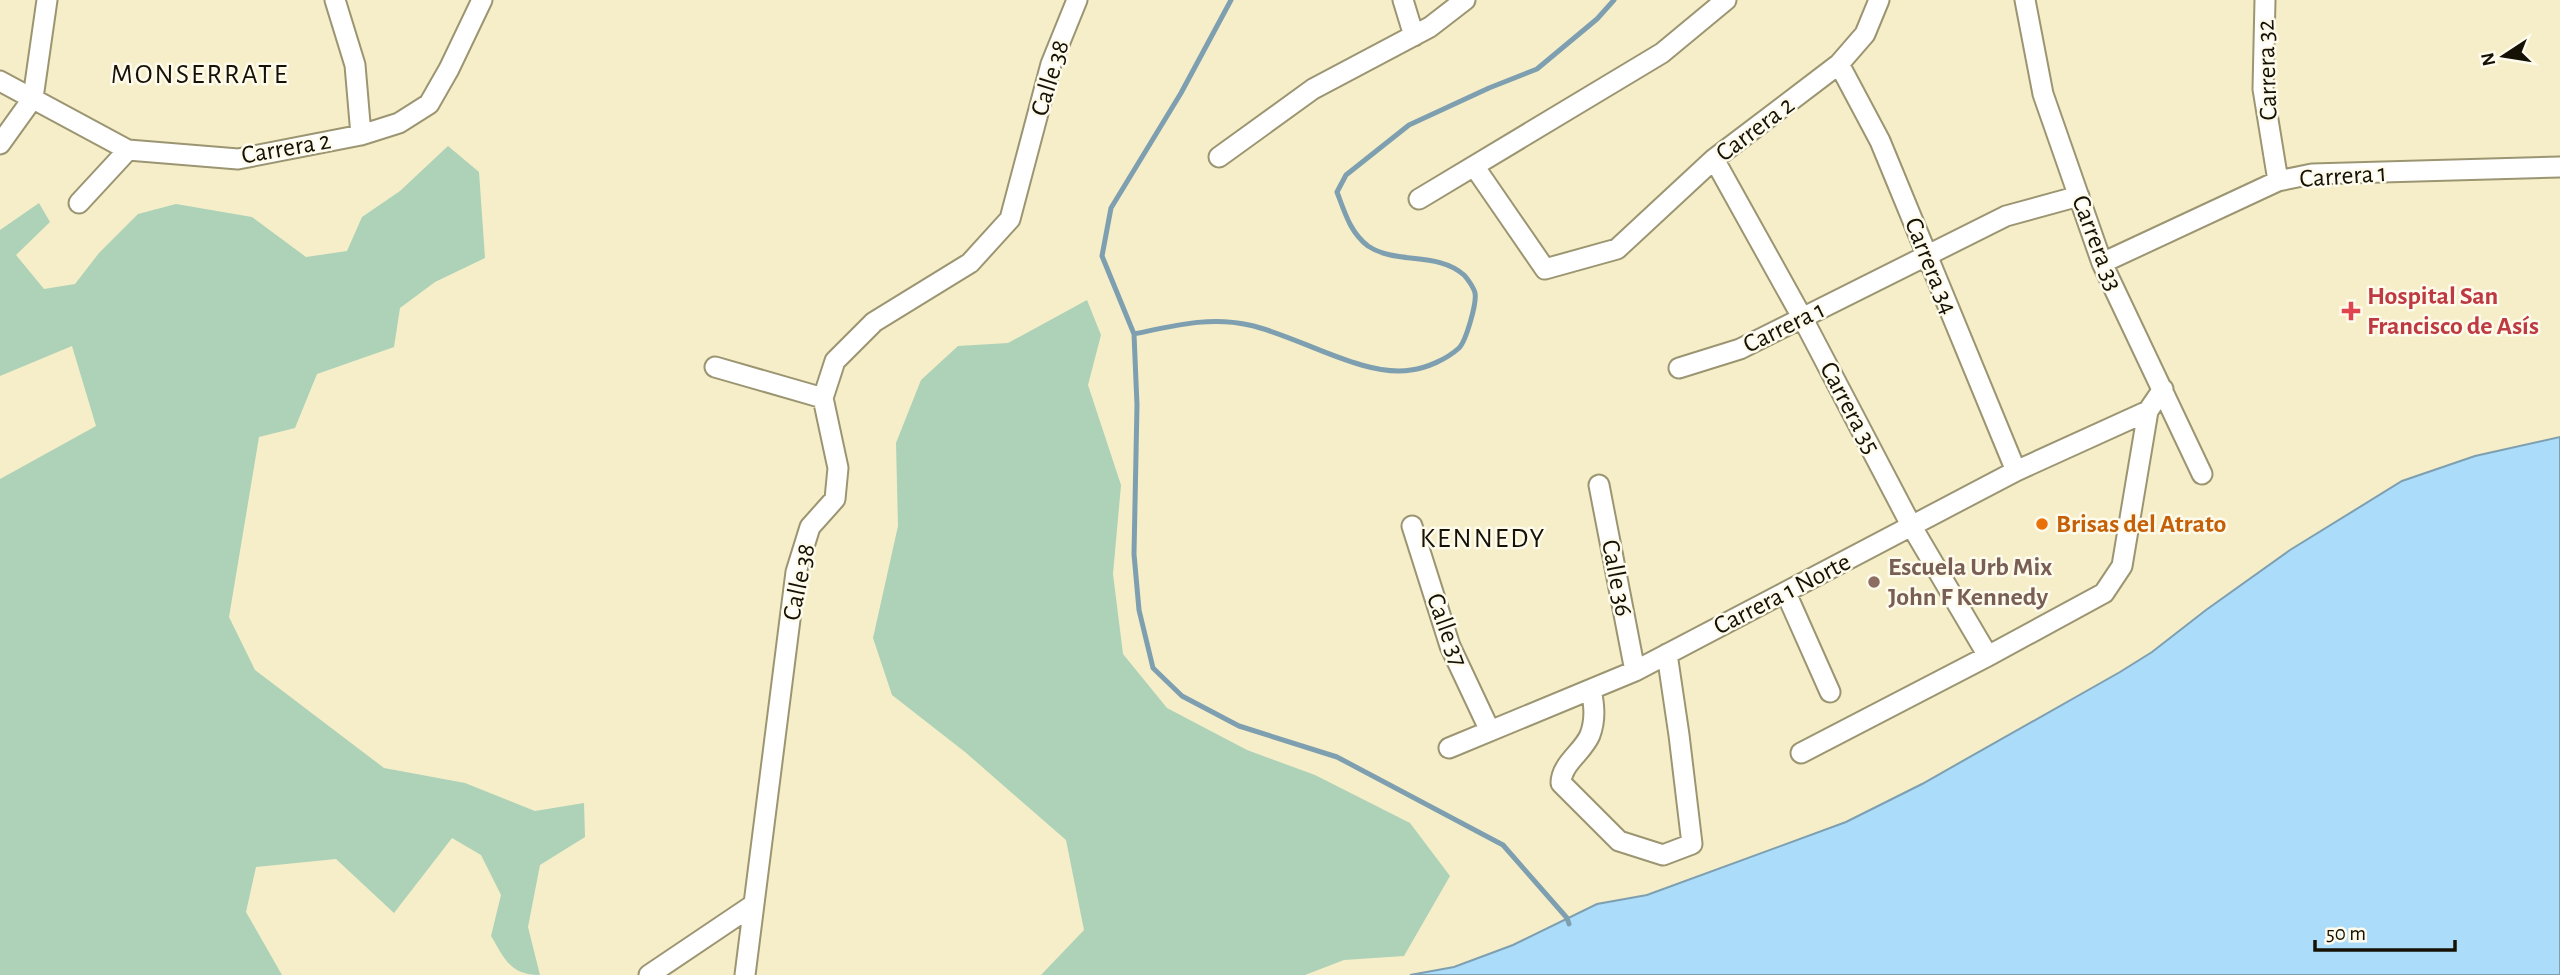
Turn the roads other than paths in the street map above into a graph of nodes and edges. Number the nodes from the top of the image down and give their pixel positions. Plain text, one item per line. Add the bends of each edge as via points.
1 (47, 0) edge
2 (335, 0) edge
3 (482, 0) edge
4 (1077, 0) edge
5 (1403, 0) edge
6 (1465, 0) edge
7 (1727, 0) edge
8 (1879, 0) edge
9 (2025, 0) edge
10 (2265, 0) edge
11 (1414, 36) junction
12 (1839, 64) junction
13 (0, 81) edge
14 (33, 98) junction
15 (361, 135) junction
16 (0, 144) edge
17 (128, 150) junction
18 (1219, 157) dead end
19 (1714, 159) junction
20 (1474, 166) junction
21 (2560, 167) edge
22 (2278, 181) junction
23 (2079, 196) junction
24 (1419, 199) dead end
25 (79, 203) dead end
26 (1926, 255) junction
27 (2102, 262) junction
28 (1803, 319) junction
29 (715, 367) dead end
30 (1679, 368) dead end
31 (2163, 389) junction
32 (823, 398) junction
33 (2148, 411) junction
34 (2016, 471) junction
35 (2202, 474) dead end
36 (1599, 485) dead end
37 (1412, 526) dead end
38 (1912, 527) junction
39 (1786, 593) junction
40 (1667, 654) junction
41 (1988, 656) junction
42 (1635, 671) junction
43 (1591, 689) junction
44 (1829, 692) dead end
45 (1490, 731) junction
46 (1449, 748) dead end
47 (1801, 753) dead end
48 (753, 905) junction
49 (649, 975) edge
50 (745, 975) edge

1 - 14 street
2 - 15 street via 355,65
3 - 15 street, Carrera 2 via 429,104 399,123
4 - 32 street, Calle 38 via 1051,64 1010,219 970,263 874,322 835,361
5 - 11 street
6 - 11 street
7 - 20 street via 1662,53
8 - 12 street, Carrera 2 via 1865,34
9 - 23 street, Carrera 33 via 2043,94
10 - 22 street, Carrera 32 via 2263,89
11 - 18 street via 1313,89
12 - 19 street, Carrera 2
12 - 26 street, Carrera 34 via 1880,141
13 - 14 street, Carrera 2
14 - 16 street
14 - 17 street, Carrera 2
15 - 17 street, Carrera 2 via 238,159
17 - 25 street
19 - 20 street, Carrera 2 via 1617,249 1545,269
19 - 28 street, Carrera 35
20 - 24 street
21 - 22 street, Carrera 1 via 2312,174
22 - 27 street, Carrera 1
23 - 26 street, Carrera 1 via 2006,216
23 - 27 street, Carrera 33
26 - 28 street, Carrera 1
26 - 34 street, Carrera 34
27 - 31 street, Carrera 33
28 - 30 street, Carrera 1 via 1740,349
28 - 38 street, Carrera 35
29 - 32 street
31 - 33 street
31 - 35 street, Carrera 33
32 - 48 street, Calle 38 via 838,468 835,499 810,527 796,572
33 - 34 street, Carrera 1 Norte
33 - 41 street via 2122,566 2104,593
34 - 38 street, Carrera 1 Norte
36 - 42 street, Calle 36
37 - 45 street, Calle 37 via 1450,646
38 - 39 street, Carrera 1 Norte
38 - 41 street, Carrera 35
39 - 40 street, Carrera 1 Norte
39 - 44 street
40 - 42 street, Carrera 1 Norte
40 - 43 street via 1692,844 1663,855 1619,841 1561,783 1561,775 1590,736 1595,711
41 - 47 street
42 - 43 street, Carrera 1 Norte
43 - 45 street, Carrera 1 Norte
45 - 46 street, Carrera 1 Norte
48 - 49 street
48 - 50 street, Calle 38

